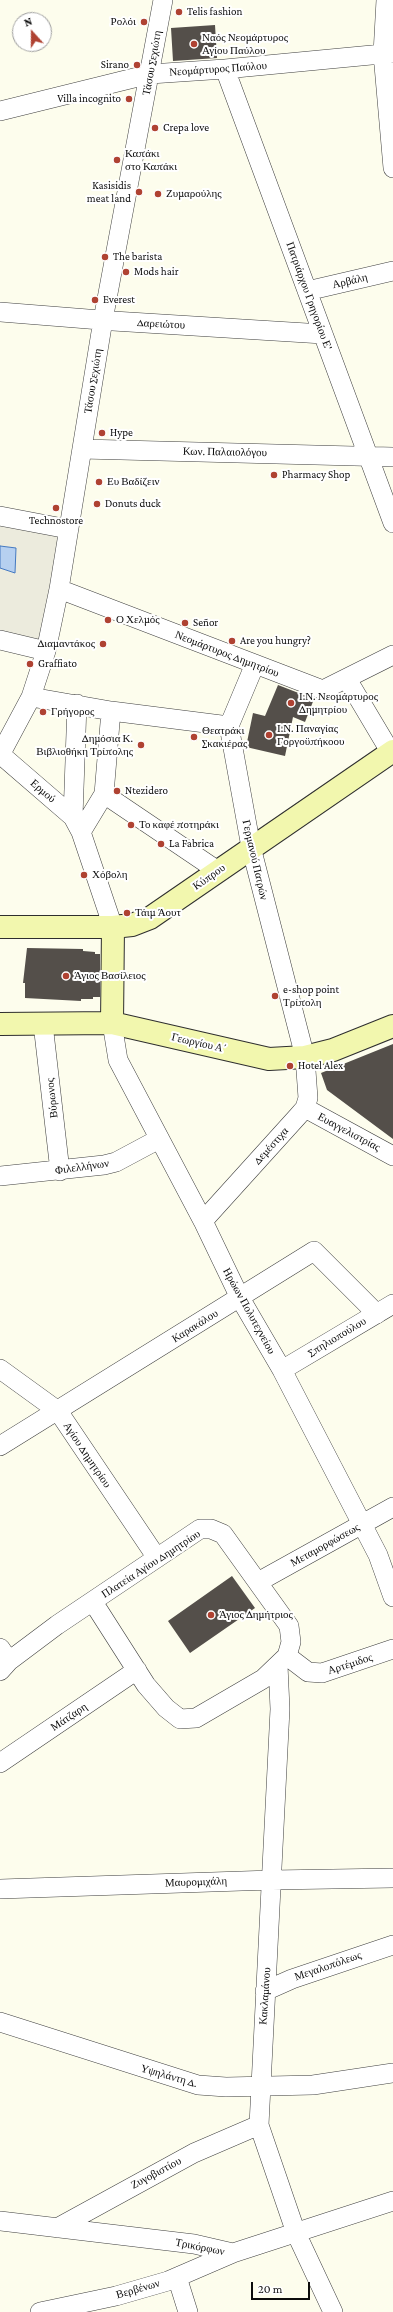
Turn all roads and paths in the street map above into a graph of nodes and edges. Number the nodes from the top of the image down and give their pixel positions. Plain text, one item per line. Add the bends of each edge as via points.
1 (163, 0) edge
2 (386, 0) edge
3 (388, 54) edge
4 (225, 69) junction
5 (150, 74) junction
6 (0, 112) edge
7 (393, 168) edge
8 (393, 271) edge
9 (307, 291) junction
10 (0, 312) edge
11 (103, 320) junction
12 (323, 334) junction
13 (82, 449) junction
14 (368, 455) junction
15 (393, 457) edge
16 (0, 516) edge
17 (393, 523) edge
18 (68, 529) junction
19 (59, 589) junction
20 (0, 640) edge
21 (46, 651) junction
22 (393, 655) edge
23 (256, 664) junction
24 (346, 679) junction
25 (31, 697) junction
26 (77, 704) junction
27 (111, 711) junction
28 (229, 726) junction
29 (392, 752) edge
30 (0, 755) edge
31 (104, 794) junction
32 (77, 825) junction
33 (251, 847) junction
34 (218, 871) junction
35 (0, 927) edge
36 (113, 927) junction
37 (112, 1023) junction
38 (0, 1024) edge
39 (43, 1024) junction
40 (393, 1026) edge
41 (305, 1057) junction
42 (305, 1108) junction
43 (159, 1139) junction
44 (386, 1152) edge
45 (60, 1171) junction
46 (0, 1176) edge
47 (202, 1221) junction
48 (240, 1298) junction
49 (385, 1309) edge
50 (0, 1368) edge
51 (282, 1370) junction
52 (58, 1411) junction
53 (0, 1446) edge
54 (393, 1507) edge
55 (362, 1525) junction
56 (157, 1558) junction
57 (258, 1582) junction
58 (393, 1597) edge
59 (93, 1602) junction
60 (393, 1649) edge
61 (3, 1660) edge
62 (283, 1660) junction
63 (137, 1670) junction
64 (0, 1763) edge
65 (393, 1878) edge
66 (272, 1880) junction
67 (0, 1889) edge
68 (393, 1945) edge
69 (265, 1991) junction
70 (0, 2022) edge
71 (393, 2073) edge
72 (259, 2086) junction
73 (259, 2125) junction
74 (393, 2201) edge
75 (0, 2221) edge
76 (57, 2228) junction
77 (296, 2232) junction
78 (233, 2253) junction
79 (177, 2277) junction
80 (40, 2312) edge
81 (188, 2312) edge
82 (333, 2312) edge

1 - 5 street, Τάσου Σεχιώτη
2 - 3 street
3 - 4 street, Νεομάρτυρος Παύλου
3 - 7 street
4 - 5 street, Νεομάρτυρος Παύλου
4 - 9 street, Πατριάρχου Γρηγορίου Ε'
5 - 6 street, Νεομάρτυρος Παύλου
5 - 11 street, Τάσου Σεχιώτη
8 - 9 street, Αρβάλη
9 - 12 street, Πατριάρχου Γρηγορίου Ε'
10 - 11 street, Δαρειώτου
11 - 12 street, Δαρειώτου
11 - 13 street, Τάσου Σεχιώτη
12 - 14 street, Πατριάρχου Γρηγορίου Ε'
13 - 14 street, Κων. Παλαιολόγου
13 - 18 street, Τάσου Σεχιώτη
14 - 15 street, Κων. Παλαιολόγου
14 - 17 street, Πατριάρχου Γρηγορίου Ε'
16 - 18 street
18 - 19 street, Τάσου Σεχιώτη
19 - 21 street, Τάσου Σεχιώτη
19 - 23 street, Νεομάρτυρος Δημητρίου
20 - 21 street
21 - 25 street, Τάσου Σεχιώτη
22 - 24 street, Νεομάρτυρος Δημητρίου
23 - 24 street, Νεομάρτυρος Δημητρίου via 324,690
23 - 28 street
24 - 29 street
25 - 26 street
25 - 30 street, Τάσου Σεχιώτη
26 - 27 street
26 - 32 street
27 - 28 street
27 - 31 street
28 - 33 street, Γερμανού Πατρών
29 - 33 street, Κύπρου
30 - 32 street, Ερμού
31 - 32 street
31 - 34 street
32 - 36 street
33 - 34 street, Κύπρου
33 - 41 street, Γερμανού Πατρών
34 - 36 street, Κύπρου via 150,918 132,925
35 - 36 street, Κύπρου
36 - 37 street
37 - 39 street, Γεωργίου Α΄
37 - 41 street, Γεωργίου Α΄ via 269,1059
37 - 43 street, Ηρώων Πολυτεχνείου via 118,1060
38 - 39 street, Γεωργίου Α΄
39 - 45 street, Βύρωνος
40 - 41 street, Γεωργίου Α΄ via 333,1050
41 - 42 street via 308,1090
42 - 44 street, Ευαγγελιστρίας
42 - 47 street, Δεμέστιχα
43 - 45 street, Φιλελλήνων via 116,1162
43 - 47 street, Ηρώων Πολυτεχνείου
45 - 46 street, Φιλελλήνων
47 - 48 street, Ηρώων Πολυτεχνείου
48 - 49 street, Καρακάλου via 314,1251
48 - 51 street, Ηρώων Πολυτεχνείου
48 - 52 street, Καρακάλου
49 - 51 street, Σπηλιοπούλου
50 - 52 street, Αγίου Δημητρίου
51 - 55 street, Ηρώων Πολυτεχνείου
52 - 53 street, Καρακάλου
52 - 56 street, Αγίου Δημητρίου
54 - 55 street, Μεταμορφώσεως
55 - 57 street, Μεταμορφώσεως
55 - 58 street, Ηρώων Πολυτεχνείου via 378,1555
56 - 57 street, Πλατεία Αγίου Δημητρίου via 200,1529 212,1529 223,1534
56 - 59 street, Πλατεία Αγίου Δημητρίου
57 - 62 street, Πλατεία Αγίου Δημητρίου via 289,1626 291,1642
59 - 61 street
59 - 63 street, Πλατεία Αγίου Δημητρίου
60 - 62 street, Αρτέμιδος via 322,1673 308,1672
62 - 63 street, Πλατεία Αγίου Δημητρίου via 263,1679 191,1719 180,1719 166,1708 146,1686
62 - 66 street, Κακλαμάνου
63 - 64 street, Μάτζαρη
65 - 66 street, Μαυρομιχάλη
66 - 67 street, Μαυρομιχάλη
66 - 69 street, Κακλαμάνου
68 - 69 street, Μεγαλοπόλεως via 292,1978
69 - 72 street, Κακλαμάνου
70 - 72 street, Υψηλάντη Δ. via 187,2083 226,2087
71 - 72 street, Υψηλάντη Δ. via 313,2085
72 - 73 street, Κακλαμάνου
73 - 76 street, Ζυγοβιστίου via 194,2153
73 - 77 street, Κακλαμάνου
74 - 77 street, Τρικόρφων
75 - 76 street, Τρικόρφων
76 - 78 street, Τρικόρφων via 194,2244
77 - 78 street, Τρικόρφων
77 - 82 street, Κακλαμάνου
78 - 79 street, Βερβένων
79 - 80 street, Βερβένων via 116,2296
79 - 81 street

